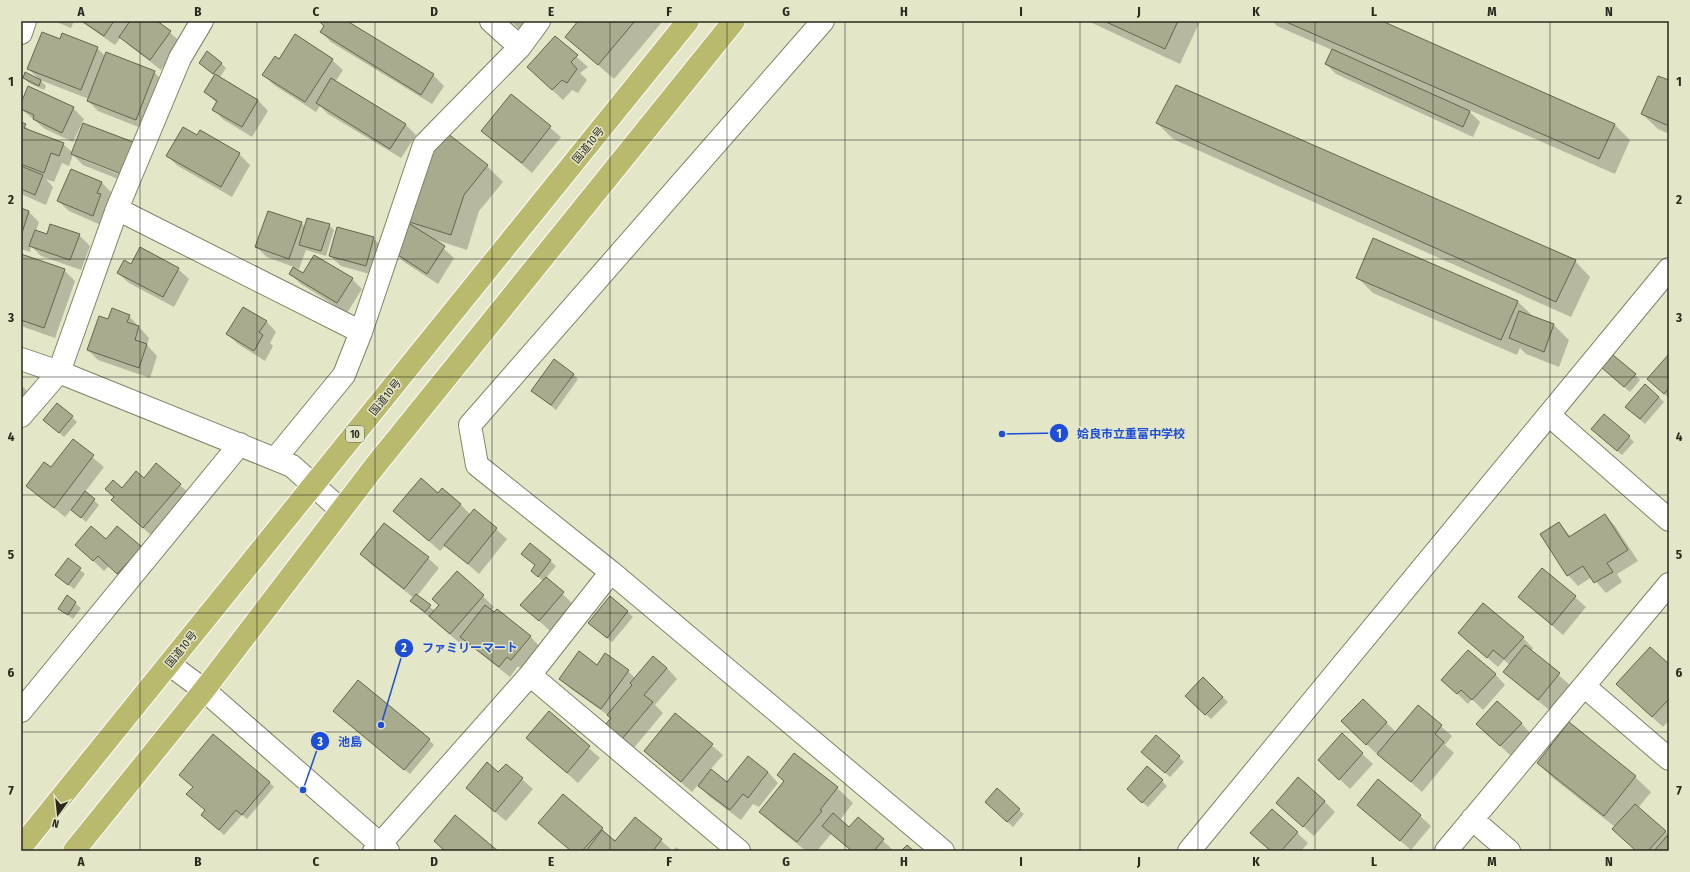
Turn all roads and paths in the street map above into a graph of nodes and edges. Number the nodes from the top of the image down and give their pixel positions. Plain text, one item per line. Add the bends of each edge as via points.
1 (25, 21) edge
2 (202, 21) edge
3 (491, 21) edge
4 (539, 21) edge
5 (688, 21) edge
6 (734, 21) edge
7 (823, 21) edge
8 (21, 33) edge
9 (520, 47) junction
10 (117, 209) junction
11 (1669, 269) edge
12 (361, 332) junction
13 (21, 359) edge
14 (59, 372) junction
15 (1549, 415) junction
16 (21, 416) edge
17 (240, 444) junction
18 (275, 459) junction
19 (314, 486) junction
20 (340, 510) junction
21 (1669, 520) edge
22 (611, 572) junction
23 (1669, 584) edge
24 (169, 664) junction
25 (530, 675) junction
26 (1584, 686) junction
27 (204, 690) junction
28 (21, 711) edge
29 (1669, 759) edge
30 (1472, 819) junction
31 (21, 847) edge
32 (381, 849) edge
33 (74, 851) edge
34 (739, 851) edge
35 (943, 851) edge
36 (1189, 851) edge
37 (1446, 851) edge
38 (1509, 851) edge

1 - 8 street
2 - 10 street via 180,58
3 - 9 street
4 - 9 street
5 - 19 highway, 国道10号 / 10
6 - 20 highway
7 - 22 street via 470,425 478,464
9 - 12 street via 424,145
10 - 12 street
10 - 14 street
11 - 15 street
12 - 18 street via 344,376
13 - 14 street
14 - 16 street
14 - 17 street
15 - 21 street
15 - 36 street
17 - 18 street
17 - 28 street
18 - 19 street via 292,466
19 - 20 street
19 - 24 highway, 国道10号 / 10
20 - 27 highway
22 - 25 street
22 - 35 street
23 - 26 street
24 - 27 street
24 - 31 highway, 国道10号 / 10
25 - 32 street
25 - 34 street
26 - 29 street
26 - 30 street
27 - 32 street
27 - 33 highway
30 - 37 street
30 - 38 street

